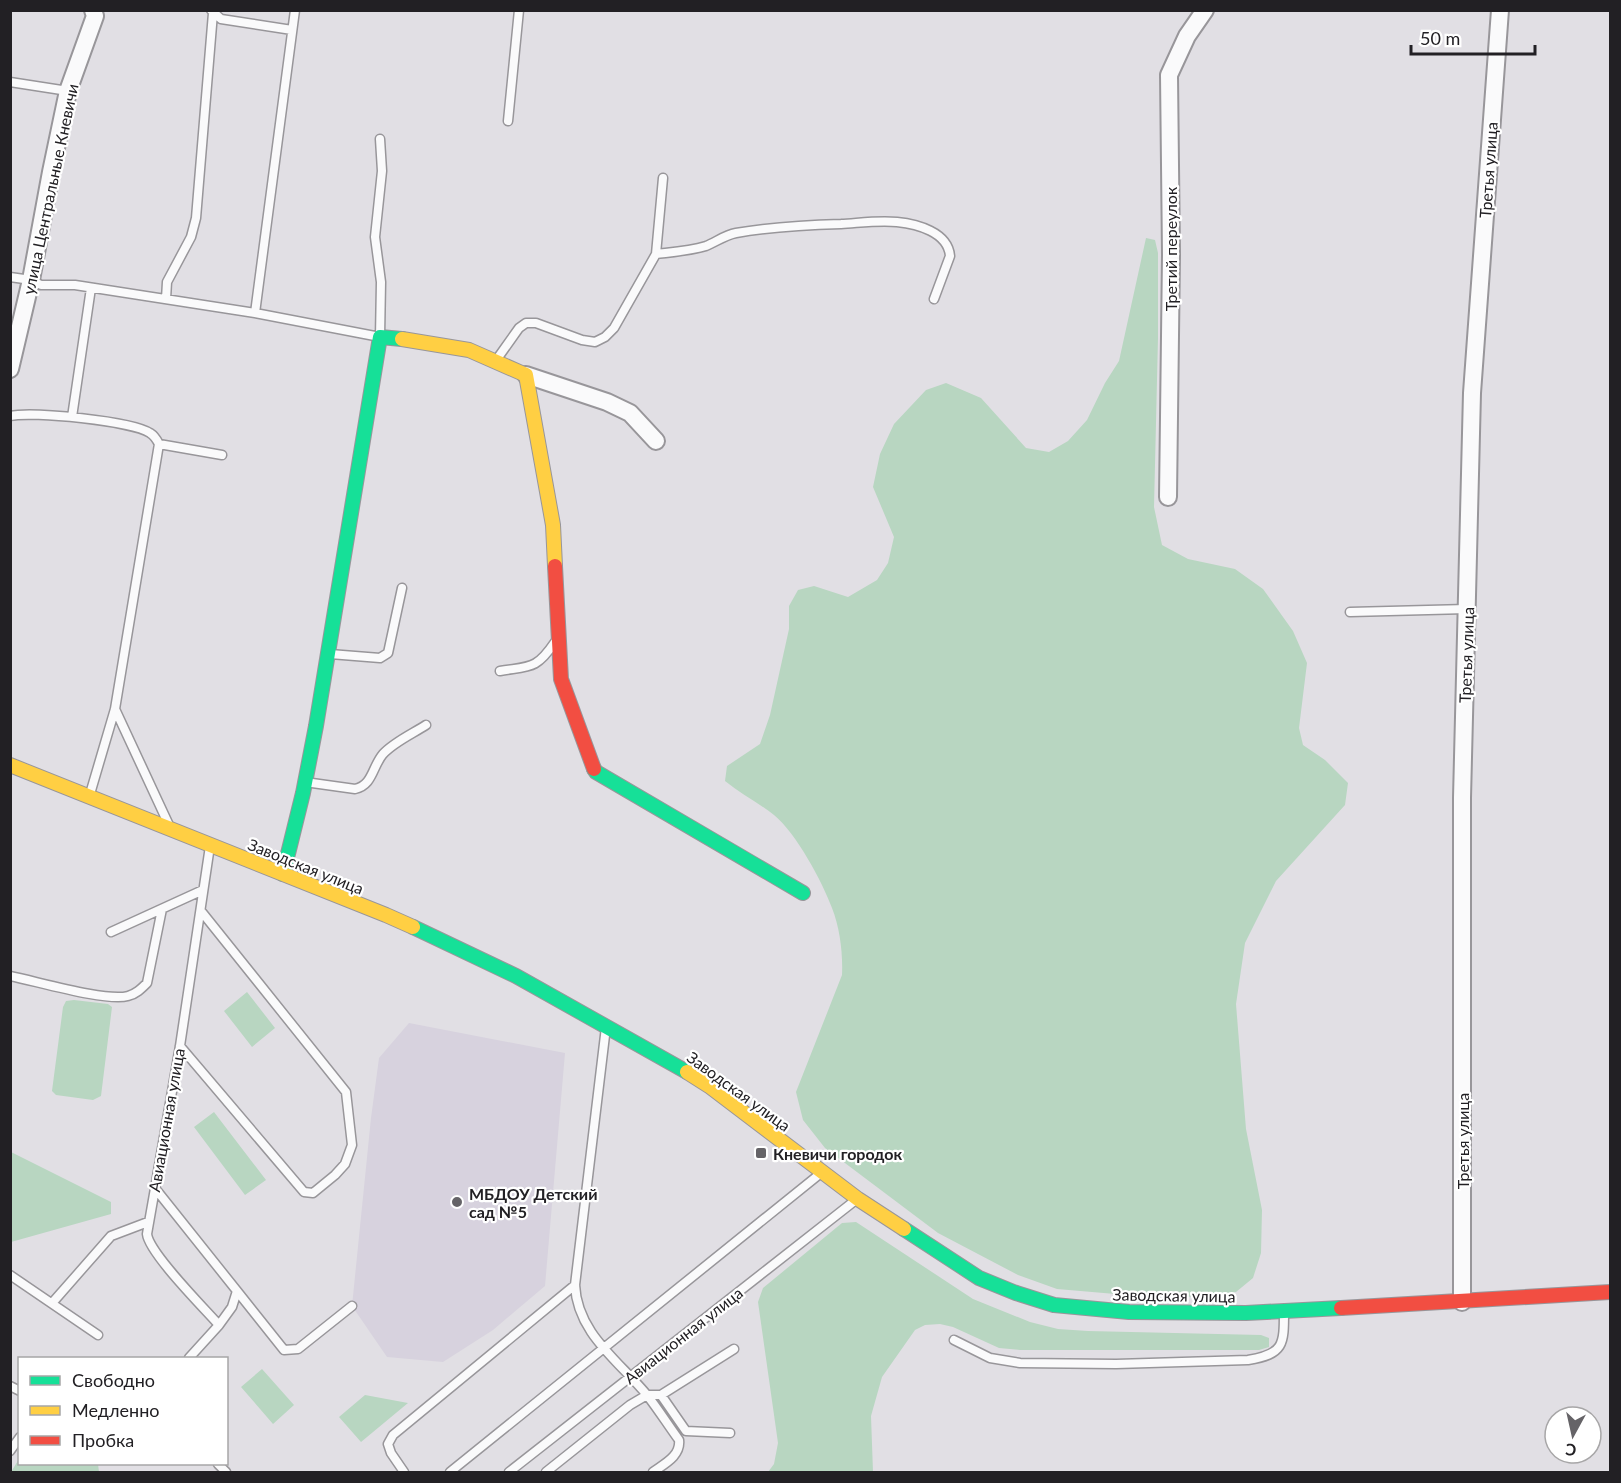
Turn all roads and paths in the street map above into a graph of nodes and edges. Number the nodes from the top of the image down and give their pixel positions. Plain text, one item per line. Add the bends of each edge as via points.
1 (93, 10) edge
2 (295, 10) edge
3 (519, 10) edge
4 (1205, 10) edge
5 (1500, 10) edge
6 (212, 12) edge
7 (292, 30) junction
8 (10, 82) edge
9 (68, 91) junction
10 (508, 121) dead end
11 (380, 139) dead end
12 (663, 178) dead end
13 (656, 254) junction
14 (10, 277) edge
15 (31, 280) junction
16 (91, 288) junction
17 (166, 299) junction
18 (934, 299) dead end
19 (255, 313) junction
20 (380, 337) junction
21 (496, 360) junction
22 (10, 369) edge
23 (526, 375) junction
24 (10, 416) edge
25 (72, 417) junction
26 (656, 441) dead end
27 (159, 444) junction
28 (222, 455) dead end
29 (1168, 497) dead end
30 (402, 588) dead end
31 (1467, 609) junction
32 (1350, 612) dead end
33 (558, 637) junction
34 (329, 654) junction
35 (500, 671) dead end
36 (115, 709) junction
37 (426, 725) dead end
38 (10, 765) edge
39 (305, 782) junction
40 (89, 798) junction
41 (172, 831) junction
42 (210, 845) junction
43 (283, 874) junction
44 (203, 890) junction
45 (803, 893) dead end
46 (162, 909) junction
47 (201, 911) junction
48 (111, 932) dead end
49 (10, 976) edge
50 (606, 1026) junction
51 (180, 1046) junction
52 (822, 1173) junction
53 (154, 1187) junction
54 (858, 1199) junction
55 (148, 1222) junction
56 (10, 1275) edge
57 (575, 1286) junction
58 (237, 1291) junction
59 (1611, 1292) edge
60 (53, 1302) junction
61 (1462, 1302) junction
62 (352, 1306) dead end
63 (1284, 1311) junction
64 (219, 1325) junction
65 (98, 1335) dead end
66 (954, 1340) dead end
67 (603, 1349) junction
68 (734, 1349) dead end
69 (191, 1357) edge
70 (629, 1377) junction
71 (646, 1395) junction
72 (661, 1395) junction
73 (730, 1433) dead end
74 (404, 1473) edge
75 (450, 1473) edge
76 (509, 1473) edge
77 (546, 1473) edge
78 (653, 1473) edge

1 - 9 street, улица Центральные Кневичи via 95,16
2 - 7 lane
3 - 10 lane
4 - 29 street, Третий переулок via 1187,36 1169,75
5 - 31 street, Третья улица via 1472,393
6 - 7 lane via 221,18
6 - 17 lane via 196,218 191,237 167,282
7 - 19 lane
8 - 9 lane
9 - 15 street, улица Центральные Кневичи
11 - 20 lane via 382,171 375,237 381,282
12 - 13 lane
13 - 18 lane via 687,251 738,233 809,225 896,222 937,234 950,249
13 - 21 lane via 605,337 595,342 582,340 526,323
14 - 15 lane
15 - 16 lane via 41,285
15 - 22 street, улица Центральные Кневичи
16 - 17 lane
16 - 25 lane
17 - 19 lane
19 - 20 lane
20 - 21 street via 425,342
20 - 34 street
21 - 23 street
23 - 26 street via 630,412
23 - 33 street via 553,525
24 - 25 lane via 39,413
25 - 27 lane via 132,427 151,434
27 - 28 lane
27 - 36 lane
30 - 34 lane via 385,657
31 - 32 lane
31 - 61 street, Третья улица via 1462,798
33 - 35 lane via 533,666
33 - 45 street via 561,679 596,772
34 - 39 street
36 - 40 lane
36 - 41 lane
37 - 39 lane via 384,753 362,787
38 - 40 street, Заводская улица
39 - 43 street
40 - 41 street, Заводская улица
41 - 42 street, Заводская улица
42 - 43 street, Заводская улица
42 - 44 lane, Авиационная улица
43 - 50 street, Заводская улица via 470,954
44 - 46 lane
44 - 47 lane, Авиационная улица
46 - 48 lane
46 - 49 lane via 147,983 138,992 109,997
47 - 51 lane, Авиационная улица
47 - 51 lane via 346,1092 352,1145 345,1164 313,1193 304,1192
50 - 52 street, Заводская улица via 709,1086
50 - 57 lane
51 - 53 lane, Авиационная улица
52 - 54 street, Заводская улица
52 - 67 lane
53 - 55 lane, Авиационная улица
53 - 58 lane
54 - 63 street, Заводская улица via 979,1278 1054,1305 1129,1312
54 - 70 lane, Авиационная улица
55 - 60 lane via 111,1236
55 - 64 lane, Авиационная улица via 150,1244
56 - 60 lane
57 - 67 lane via 580,1315
57 - 74 lane via 393,1436 388,1444
58 - 62 lane via 284,1350 298,1349
58 - 64 lane via 232,1307
59 - 61 street, Заводская улица
60 - 65 lane
61 - 63 street, Заводская улица
63 - 66 lane via 1282,1344 1275,1352 1248,1360 1020,1363 990,1358
64 - 69 lane
67 - 70 lane
67 - 75 lane
68 - 72 lane
70 - 71 lane
70 - 76 lane, Авиационная улица
71 - 72 lane
71 - 77 lane
71 - 78 lane via 679,1440 677,1453
72 - 73 lane via 686,1431

